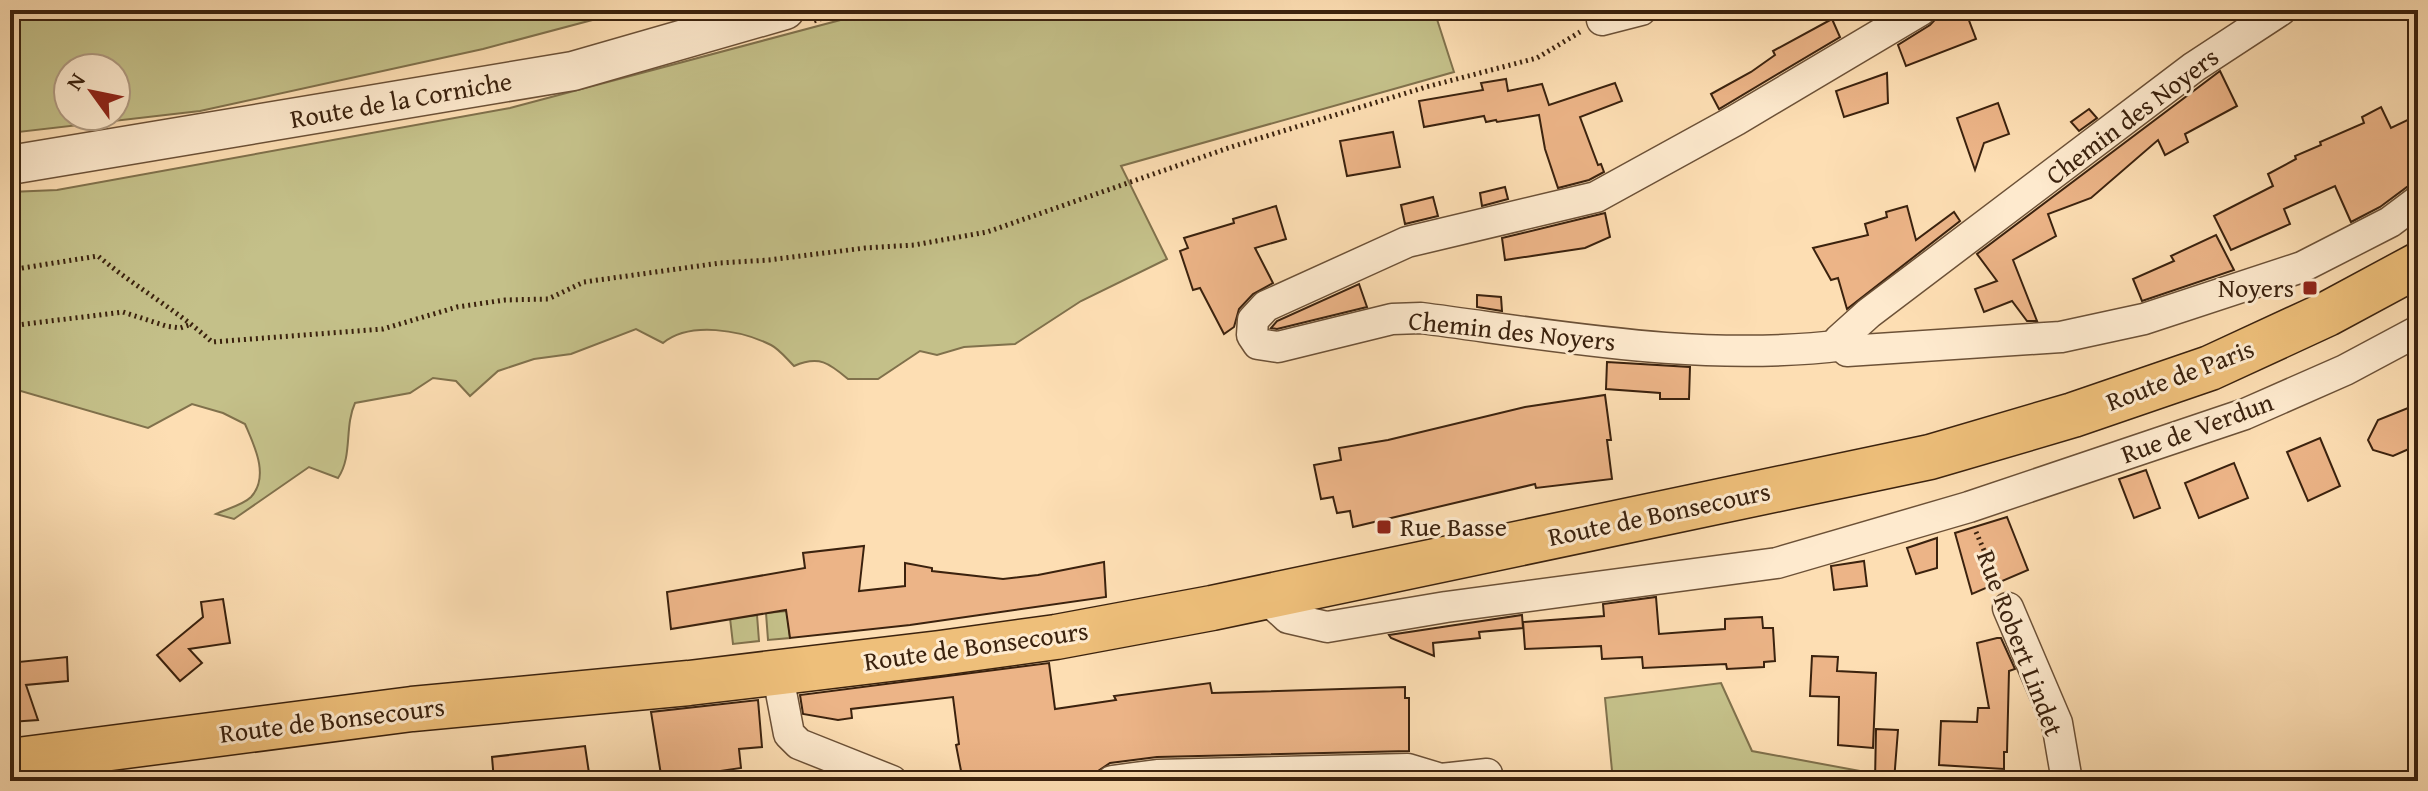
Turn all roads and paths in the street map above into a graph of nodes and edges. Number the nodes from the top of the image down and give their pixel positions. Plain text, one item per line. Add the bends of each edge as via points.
1 (785, 10) edge
2 (1641, 10) edge
3 (1921, 10) edge
4 (2281, 10) edge
5 (1602, 20) joint
6 (10, 165) edge
7 (2418, 201) edge
8 (2390, 222) junction
9 (2418, 266) edge
10 (10, 270) edge
11 (192, 324) junction
12 (10, 326) edge
13 (2418, 331) edge
14 (1844, 345) junction
15 (1930, 457) joint
16 (1969, 507) junction
17 (1263, 595) junction
18 (2008, 608) joint
19 (777, 671) junction
20 (10, 761) edge
21 (1487, 774) dead end
22 (892, 781) edge
23 (1112, 781) edge
24 (2067, 781) edge

1 - 6 street, Route de la Corniche via 573,71
2 - 5 street
3 - 14 street, Chemin des Noyers via 1596,197 1407,242 1266,306 1253,320 1252,335 1258,344 1278,347 1392,319 1421,318 1610,343 1728,351
4 - 14 street, Chemin des Noyers via 2194,67 1869,313 1839,340
5 - 11 path via 1537,58 1231,147 987,232 584,282 548,299 457,307 383,329 212,342
7 - 8 street
8 - 9 street
8 - 14 street, Chemin des Noyers via 2302,267 2144,319 2061,337 1847,351
9 - 15 main road, Route de Paris via 2210,368
10 - 11 path via 98,256
11 - 12 path via 166,326 123,312
13 - 16 street, Rue de Verdun via 2245,414
15 - 17 main road, Route de Bonsecours
16 - 17 street via 1777,563 1327,627 1288,618
16 - 18 path, Rue Robert Lindet
17 - 19 main road, Route de Bonsecours via 1056,637
18 - 24 street, Rue Robert Lindet via 2057,723
19 - 20 main road, Route de Bonsecours via 396,710
19 - 22 street via 789,734 799,744
21 - 23 street via 1441,779 1408,769 1157,775

